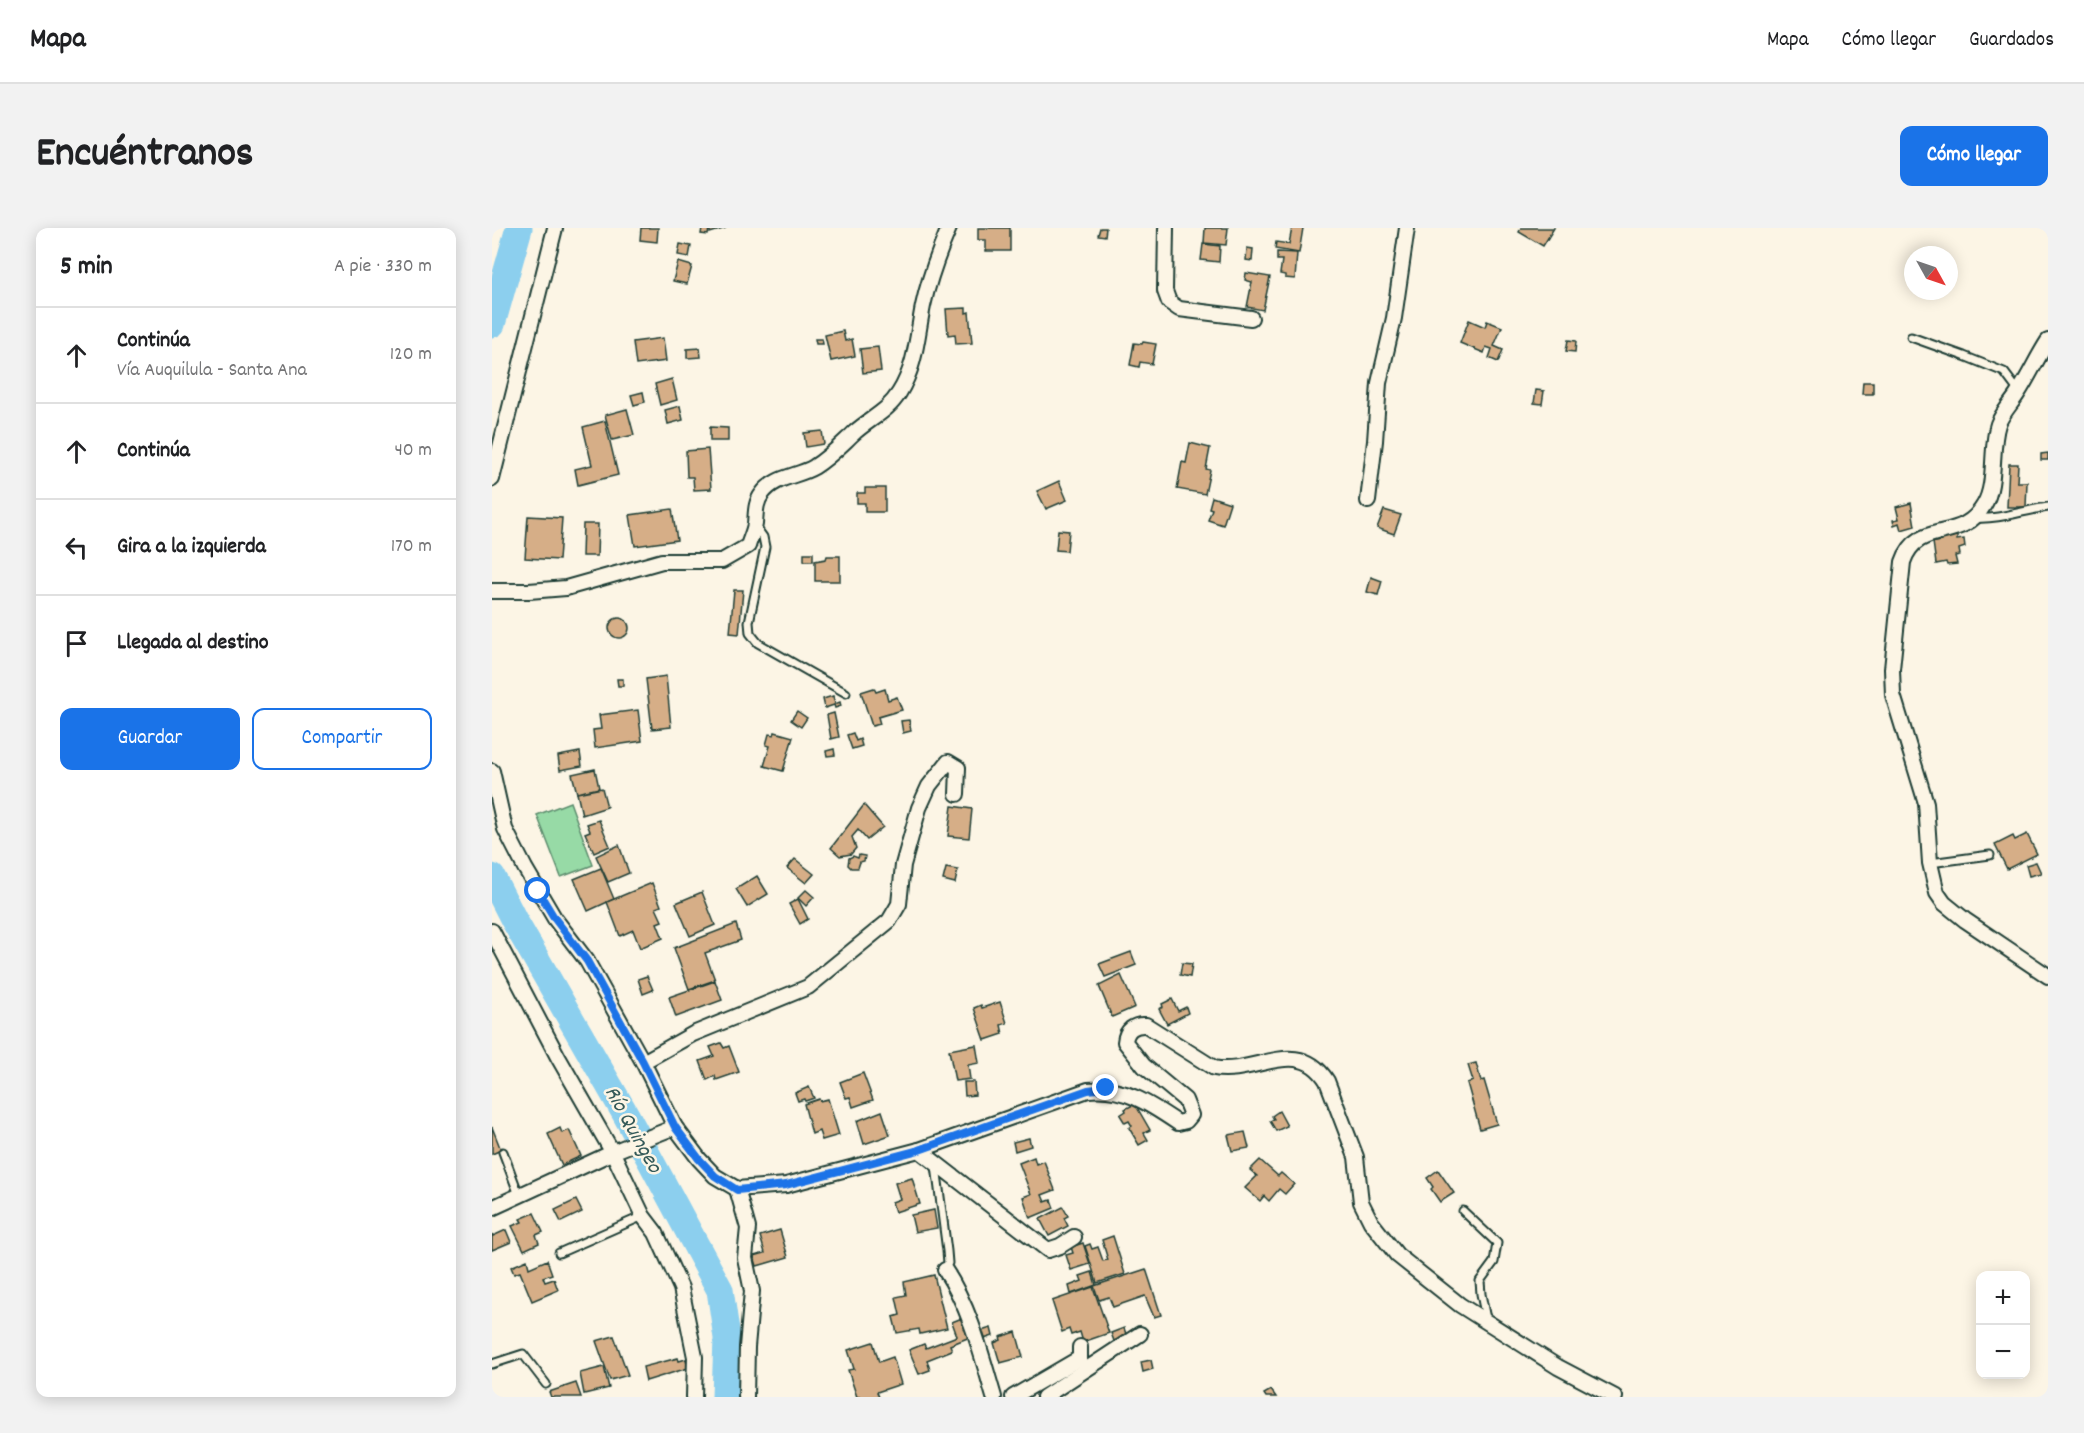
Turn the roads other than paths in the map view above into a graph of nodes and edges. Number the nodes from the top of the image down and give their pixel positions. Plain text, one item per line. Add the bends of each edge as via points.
1 (555, 228) edge
2 (949, 228) edge
3 (1166, 228) edge
4 (1407, 228) edge
5 (1251, 318) dead end
6 (1911, 338) dead end
7 (2048, 341) edge
8 (2019, 392) junction
9 (492, 479) edge
10 (1368, 501) dead end
11 (2048, 507) edge
12 (1975, 518) junction
13 (755, 526) junction
14 (492, 591) edge
15 (846, 693) dead end
16 (492, 771) edge
17 (957, 794) dead end
18 (1990, 855) dead end
19 (1930, 863) junction
20 (492, 931) edge
21 (2048, 976) edge
22 (643, 1062) junction
23 (675, 1127) junction
24 (919, 1150) junction
25 (617, 1151) junction
26 (503, 1152) dead end
27 (936, 1163) junction
28 (737, 1190) junction
29 (519, 1195) junction
30 (492, 1208) edge
31 (1462, 1211) dead end
32 (643, 1216) junction
33 (1074, 1238) dead end
34 (559, 1253) dead end
35 (942, 1271) joint
36 (1486, 1322) junction
37 (1140, 1334) dead end
38 (1080, 1347) dead end
39 (492, 1364) edge
40 (546, 1384) dead end
41 (694, 1397) edge
42 (746, 1397) edge
43 (994, 1397) edge
44 (1013, 1397) edge
45 (1044, 1397) edge
46 (1615, 1397) edge

1 - 9 street
2 - 13 street via 933,267 909,374 899,393 887,409 813,468 772,484 761,495 755,510
3 - 5 street via 1165,291 1169,302 1179,309
4 - 10 street via 1394,318 1379,383
6 - 8 lane via 2004,372
7 - 8 street
8 - 12 street via 1998,423 1986,504
11 - 12 lane via 1991,519
12 - 19 street via 1961,528 1920,537 1906,551 1902,562 1893,695 1926,803
13 - 14 street via 748,546 722,561 662,561 566,588
13 - 15 lane via 765,547 750,633 758,643
16 - 22 street via 505,830 555,919 587,961
17 - 22 street via 958,768 948,762 929,786 919,808 903,865 899,904 889,921 858,949 808,987 693,1034
18 - 19 lane
19 - 21 street via 1937,893 1944,903
20 - 25 street via 558,1056
22 - 23 street
23 - 25 street
23 - 28 street via 715,1176
24 - 27 street
24 - 28 street via 786,1185
24 - 36 street via 1088,1090 1106,1088 1146,1102 1178,1123 1186,1121 1191,1115 1185,1100 1144,1066 1125,1042 1125,1035 1140,1024 1214,1068 1249,1067 1281,1057 1297,1059 1314,1066 1327,1081 1356,1157 1361,1202 1371,1222 1397,1255
25 - 29 street
25 - 32 street
26 - 29 lane
27 - 33 street via 1048,1250
27 - 35 lane via 948,1263
28 - 42 street via 748,1228 745,1258 752,1291
29 - 30 street
31 - 36 lane via 1497,1243 1494,1262 1480,1281
32 - 34 lane
32 - 41 street via 656,1233 681,1288 695,1357
35 - 43 street via 957,1289
36 - 46 street
37 - 45 street
38 - 44 street via 1080,1358
39 - 40 lane via 523,1354

